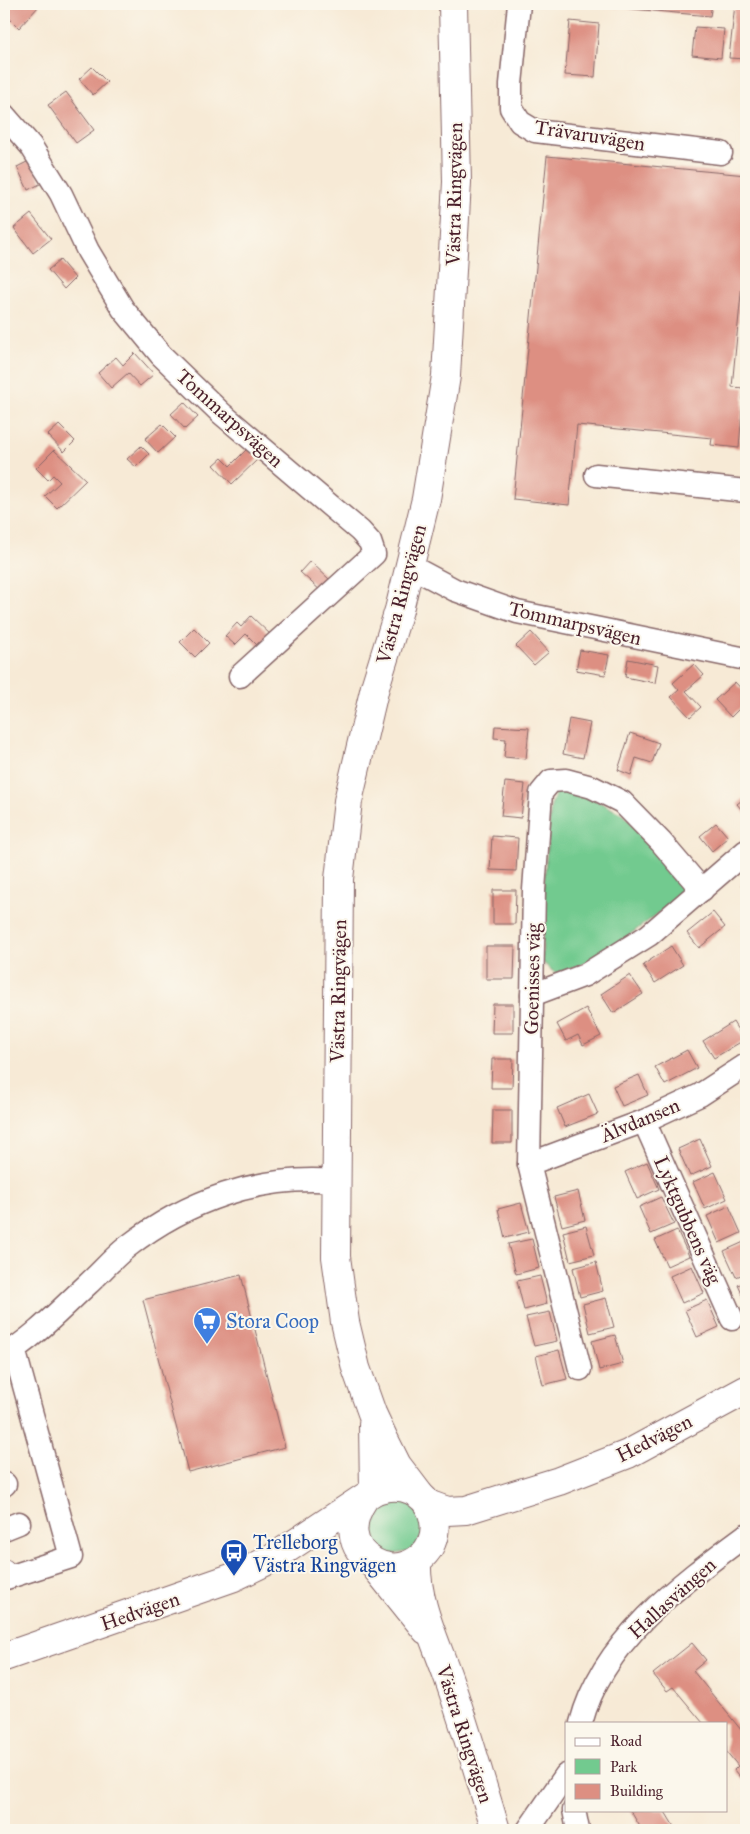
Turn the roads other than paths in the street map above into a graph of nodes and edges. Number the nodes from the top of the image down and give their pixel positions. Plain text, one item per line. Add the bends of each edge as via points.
1 (453, 4) edge
2 (519, 4) edge
3 (4, 115) edge
4 (721, 152) dead end
5 (596, 475) dead end
6 (746, 492) edge
7 (410, 566) junction
8 (746, 660) edge
9 (240, 676) dead end
10 (746, 851) edge
11 (702, 890) junction
12 (532, 995) junction
13 (746, 1065) edge
14 (644, 1121) junction
15 (529, 1164) junction
16 (336, 1182) junction
17 (732, 1319) dead end
18 (9, 1352) edge
19 (580, 1369) dead end
20 (746, 1390) edge
21 (372, 1413) junction
22 (559, 1481) junction
23 (369, 1495) junction
24 (423, 1499) junction
25 (746, 1535) edge
26 (362, 1550) junction
27 (424, 1553) junction
28 (273, 1558) junction
29 (4, 1576) edge
30 (433, 1638) junction
31 (4, 1657) edge
32 (581, 1722) edge
33 (565, 1777) edge
34 (574, 1812) edge
35 (532, 1828) edge
36 (496, 1830) edge
37 (578, 1830) edge

1 - 7 main road, Västra Ringvägen via 457,182 446,376 426,498
2 - 4 street, Trävaruvägen via 511,108 520,122 535,131
3 - 9 street, Tommarpsvägen via 31,146 61,194 96,264 123,308 161,355 220,413 370,542 374,554
5 - 6 street
7 - 8 street, Tommarpsvägen via 455,590 517,612
7 - 16 main road, Västra Ringvägen via 375,687 348,801 339,879
10 - 11 street
11 - 12 street via 649,935 585,975
11 - 12 street, Goenisses väg via 622,802 592,787 566,780 551,781 540,793
12 - 15 street, Goenisses väg
13 - 14 street, Älvdansen via 700,1095
14 - 15 street, Älvdansen
14 - 17 street, Lyktgubbens väg
15 - 19 street, Goenisses väg
16 - 18 street via 314,1180 251,1188 218,1196 173,1216 126,1248 59,1311
16 - 21 main road, Västra Ringvägen via 336,1257 345,1322 356,1368
18 - 29 street via 71,1557
20 - 22 main road, Hedvägen via 628,1454
21 - 23 main road, Västra Ringvägen
21 - 24 main road, Västra Ringvägen via 397,1465
22 - 24 main road, Hedvägen via 466,1510 448,1511
22 - 27 main road, Hedvägen
23 - 24 main road, Hedvägen via 385,1487 397,1486 408,1488
23 - 26 main road via 357,1510 354,1521
23 - 28 main road, Hedvägen
24 - 27 main road via 434,1517 435,1531
25 - 32 street, Hallasvängen via 694,1575 634,1629 597,1681
26 - 27 main road, Hedvägen via 380,1565 392,1568 404,1566
26 - 28 main road, Hedvägen via 331,1541
26 - 30 main road, Västra Ringvägen
27 - 30 main road, Västra Ringvägen via 418,1585
28 - 31 main road, Hedvägen via 204,1589
30 - 36 main road, Västra Ringvägen
33 - 35 street
34 - 37 street

